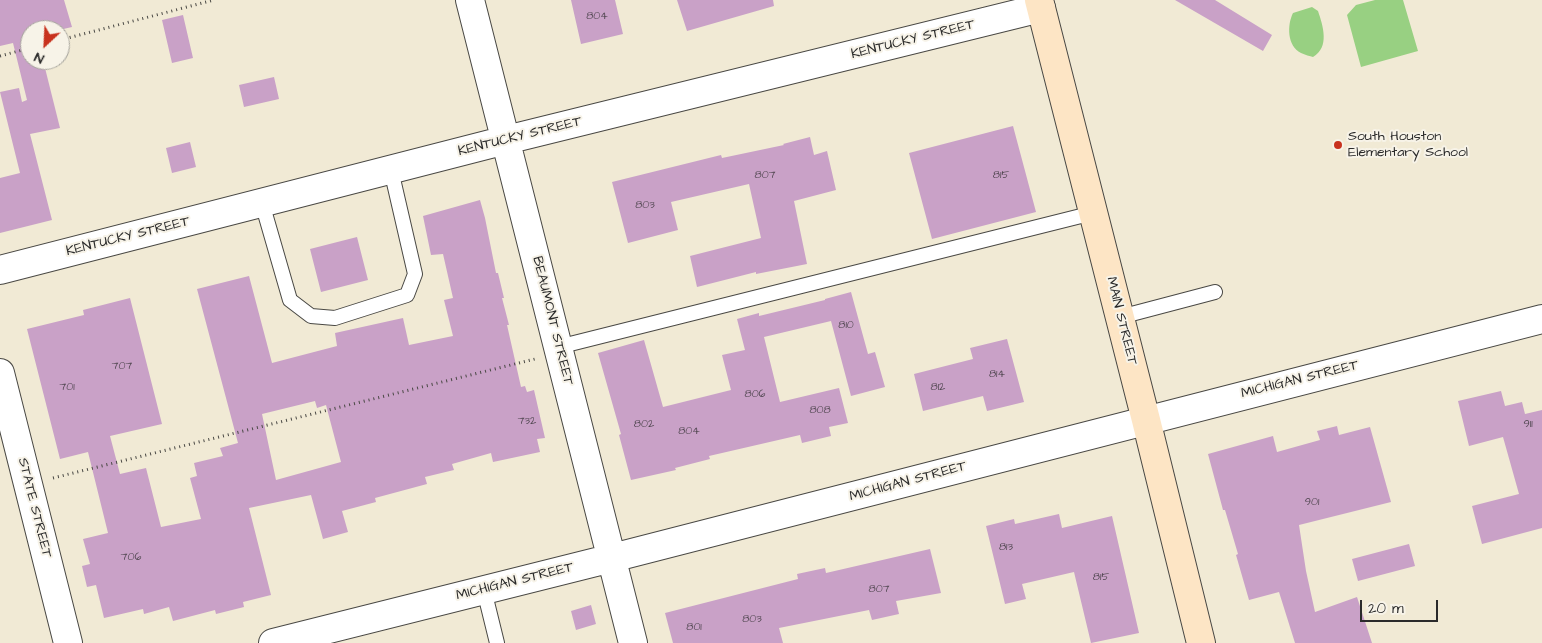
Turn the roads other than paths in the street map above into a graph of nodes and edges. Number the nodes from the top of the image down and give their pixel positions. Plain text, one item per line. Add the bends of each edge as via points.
1 (470, 0) edge
2 (1040, 4) edge
3 (506, 140) junction
4 (391, 170) junction
5 (262, 203) junction
6 (1093, 213) junction
7 (0, 270) edge
8 (1215, 292) dead end
9 (1120, 317) junction
10 (1542, 318) edge
11 (559, 350) junction
12 (0, 373) edge
13 (1146, 420) junction
14 (612, 558) junction
15 (484, 590) junction
16 (68, 643) edge
17 (273, 643) edge
18 (498, 643) edge
19 (633, 643) edge
20 (1201, 643) edge

1 - 3 street, BEAUMONT STREET
2 - 3 street, KENTUCKY STREET
2 - 6 street, MAIN STREET
3 - 4 street, KENTUCKY STREET
3 - 11 street, BEAUMONT STREET
4 - 5 street, KENTUCKY STREET
4 - 5 lane via 415,274 410,288 407,295 335,318 311,316 290,300
5 - 7 street, KENTUCKY STREET
6 - 9 street, MAIN STREET
6 - 11 lane
8 - 9 lane
9 - 13 street, MAIN STREET
10 - 13 street, MICHIGAN STREET
11 - 14 street, BEAUMONT STREET
12 - 16 street, STATE STREET
13 - 14 street, MICHIGAN STREET
13 - 20 street, MAIN STREET
14 - 15 street, MICHIGAN STREET
14 - 19 street, BEAUMONT STREET
15 - 17 street, MICHIGAN STREET
15 - 18 lane

